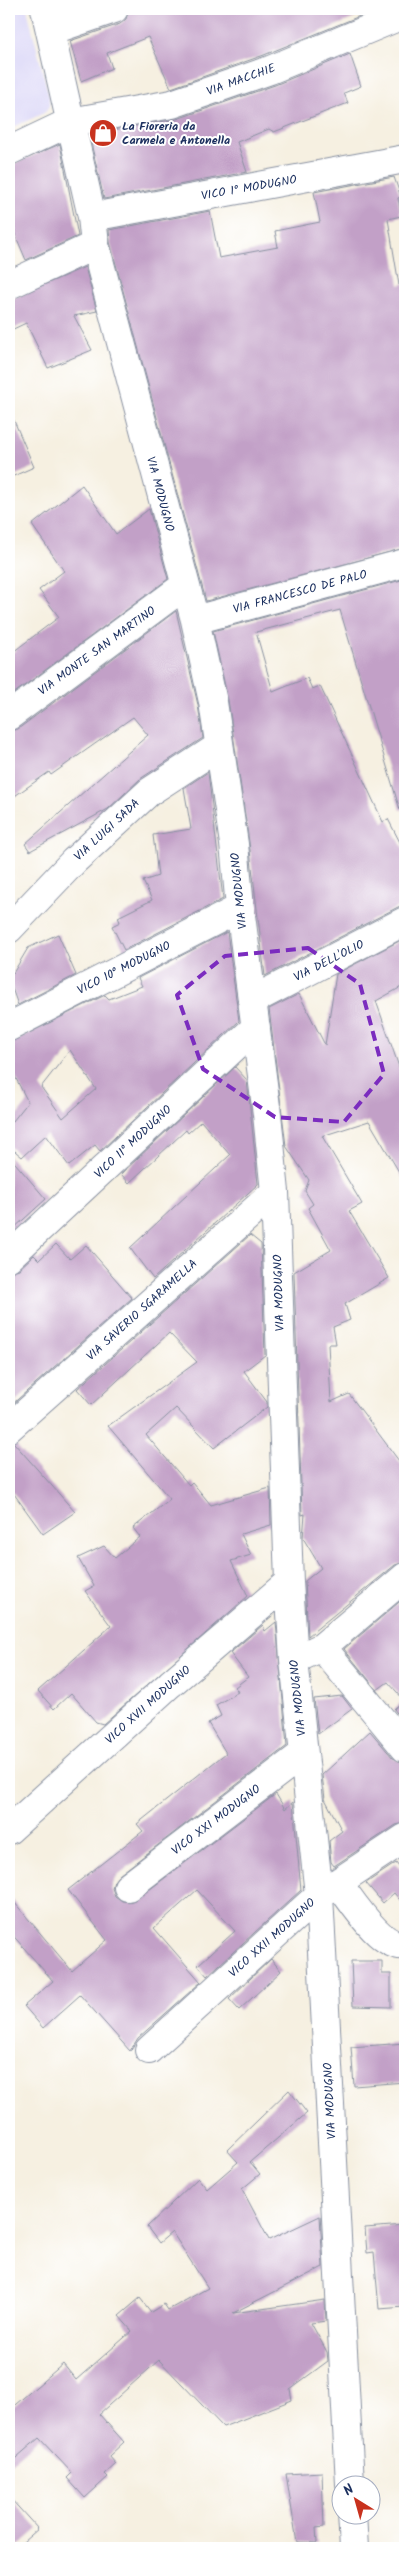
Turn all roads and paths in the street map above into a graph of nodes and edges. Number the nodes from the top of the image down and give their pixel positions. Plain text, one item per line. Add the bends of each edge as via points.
1 (114, 9) edge
2 (405, 14) edge
3 (47, 20) edge
4 (70, 122) junction
5 (9, 150) edge
6 (405, 159) edge
7 (92, 217) junction
8 (95, 245) junction
9 (9, 285) edge
10 (405, 563) edge
11 (184, 586) junction
12 (194, 620) junction
13 (9, 716) edge
14 (218, 747) junction
15 (240, 908) junction
16 (405, 921) edge
17 (9, 929) edge
18 (253, 1000) junction
19 (9, 1027) edge
20 (256, 1027) junction
21 (275, 1192) junction
22 (9, 1257) edge
23 (9, 1428) edge
24 (405, 1577) edge
25 (289, 1582) junction
26 (322, 1647) junction
27 (294, 1660) junction
28 (405, 1748) edge
29 (304, 1753) junction
30 (9, 1830) edge
31 (405, 1838) edge
32 (128, 1887) dead end
33 (328, 1889) junction
34 (405, 1946) edge
35 (149, 2050) dead end
36 (350, 2474) edge
37 (353, 2524) edge
38 (354, 2548) edge

1 - 3 street
2 - 4 street, VIA MACCHIE via 270,70 172,104
3 - 4 street, VIA MODUGNO
4 - 5 street, VIA MACCHIE
4 - 7 street, VIA MODUGNO
6 - 7 street, VICO 1° MODUGNO
7 - 8 street, VIA MODUGNO
8 - 9 street
8 - 11 street, VIA MODUGNO
10 - 12 street, VIA FRANCESCO DE PALO
11 - 12 street, VIA MODUGNO
11 - 13 street, VIA MONTE SAN MARTINO
12 - 14 street, VIA MODUGNO via 213,702
14 - 15 street, VIA MODUGNO via 234,844
14 - 17 street, VIA LUIGI SADA via 149,792 74,861
15 - 18 street, VIA MODUGNO
15 - 19 street, VICO 10° MODUGNO
16 - 18 street, VIA DELL'OLIO
18 - 20 street, VIA MODUGNO
20 - 21 street, VIA MODUGNO
20 - 22 street, VICO 11° MODUGNO
21 - 23 street, VIA SAVERIO SGARAMELLA
21 - 25 street, VIA MODUGNO
24 - 26 street
25 - 27 street, VIA MODUGNO
25 - 30 street, VICO XVII MODUGNO via 170,1684
26 - 27 street
26 - 28 street
27 - 29 street, VIA MODUGNO
29 - 32 street, VICO XXI MODUGNO
29 - 33 street, VIA MODUGNO
31 - 33 street, VICO XXII MODUGNO
33 - 34 street via 385,1940
33 - 35 street, VICO XXII MODUGNO
33 - 36 street, VIA MODUGNO
37 - 38 street

